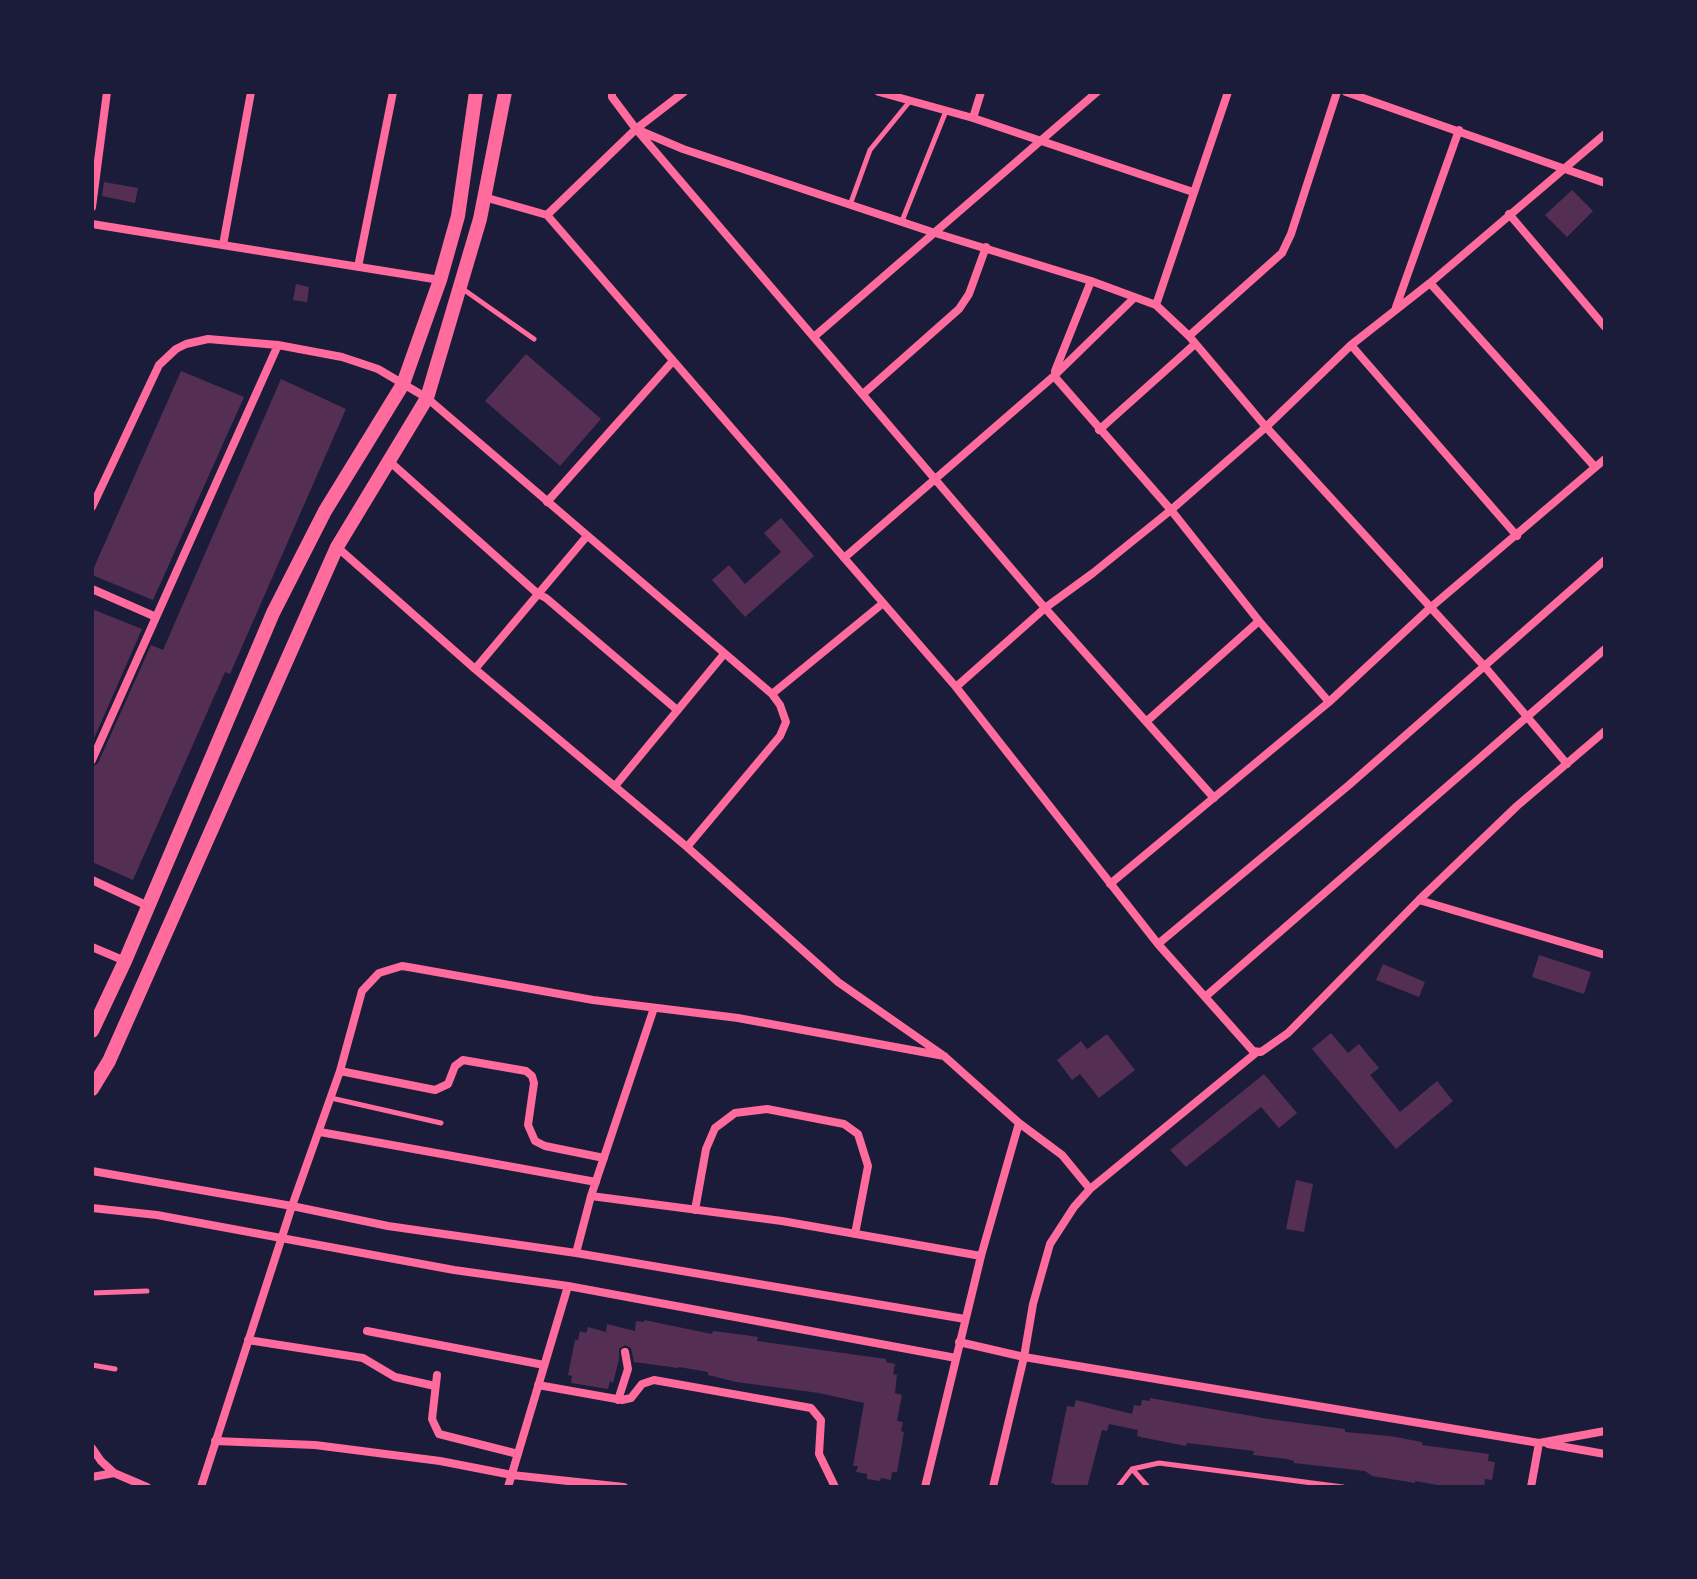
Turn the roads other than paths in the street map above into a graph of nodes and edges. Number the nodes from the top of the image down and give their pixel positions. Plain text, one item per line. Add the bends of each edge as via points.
1 (107, 92) edge
2 (251, 92) edge
3 (393, 92) edge
4 (476, 92) edge
5 (505, 92) edge
6 (612, 92) edge
7 (684, 92) edge
8 (879, 92) edge
9 (981, 92) edge
10 (1097, 92) edge
11 (1228, 92) edge
12 (1337, 92) edge
13 (1346, 92) edge
14 (911, 101) junction
15 (946, 111) junction
16 (973, 118) junction
17 (636, 129) junction
18 (1459, 130) junction
19 (1605, 134) edge
20 (1041, 140) junction
21 (1565, 168) junction
22 (1605, 183) edge
23 (1193, 192) junction
24 (484, 197) junction
25 (850, 205) junction
26 (92, 207) edge
27 (1509, 214) junction
28 (547, 215) junction
29 (902, 221) junction
30 (92, 224) edge
31 (932, 232) junction
32 (223, 245) junction
33 (986, 247) junction
34 (358, 267) junction
35 (440, 280) junction
36 (1091, 281) junction
37 (1430, 283) junction
38 (459, 287) junction
39 (1134, 298) junction
40 (1156, 305) junction
41 (1396, 308) junction
42 (1605, 327) edge
43 (815, 336) junction
44 (534, 339) dead end
45 (1192, 340) junction
46 (278, 345) junction
47 (1351, 345) junction
48 (672, 362) junction
49 (1054, 376) junction
50 (403, 384) junction
51 (863, 394) junction
52 (427, 398) junction
53 (1266, 427) junction
54 (1099, 430) junction
55 (1605, 459) edge
56 (389, 461) junction
57 (1595, 467) junction
58 (936, 478) junction
59 (547, 502) junction
60 (93, 508) edge
61 (1171, 510) junction
62 (587, 536) junction
63 (1517, 536) junction
64 (337, 547) junction
65 (844, 558) junction
66 (1605, 560) edge
67 (92, 589) edge
68 (538, 594) junction
69 (882, 604) junction
70 (1045, 608) junction
71 (1430, 608) junction
72 (156, 617) junction
73 (1259, 621) junction
74 (1605, 649) edge
75 (724, 654) junction
76 (1485, 667) junction
77 (475, 669) junction
78 (956, 687) junction
79 (772, 694) junction
80 (1329, 702) junction
81 (676, 709) junction
82 (1527, 717) junction
83 (1147, 721) junction
84 (1605, 731) edge
85 (92, 760) edge
86 (1567, 764) junction
87 (615, 786) junction
88 (1214, 798) junction
89 (687, 847) junction
90 (92, 880) edge
91 (1110, 884) junction
92 (1419, 900) junction
93 (148, 906) junction
94 (1158, 944) junction
95 (92, 947) edge
96 (1605, 955) edge
97 (125, 961) junction
98 (1205, 997) junction
99 (654, 1008) junction
100 (92, 1031) edge
101 (1257, 1052) junction
102 (944, 1056) junction
103 (340, 1071) junction
104 (92, 1089) edge
105 (331, 1098) junction
106 (441, 1123) dead end
107 (1019, 1123) junction
108 (320, 1132) junction
109 (604, 1158) junction
110 (92, 1171) edge
111 (596, 1182) junction
112 (1090, 1189) junction
113 (591, 1196) junction
114 (292, 1206) junction
115 (92, 1208) edge
116 (695, 1210) junction
117 (855, 1234) junction
118 (281, 1238) junction
119 (576, 1253) junction
120 (981, 1256) junction
121 (568, 1286) junction
122 (147, 1291) dead end
123 (92, 1293) edge
124 (965, 1319) junction
125 (367, 1331) dead end
126 (248, 1340) junction
127 (959, 1342) junction
128 (625, 1352) dead end
129 (1024, 1357) junction
130 (956, 1358) junction
131 (92, 1365) edge
132 (544, 1365) junction
133 (115, 1369) dead end
134 (437, 1375) dead end
135 (538, 1385) junction
136 (435, 1386) junction
137 (618, 1400) junction
138 (1605, 1431) edge
139 (215, 1441) junction
140 (1539, 1443) junction
141 (92, 1448) edge
142 (518, 1454) junction
143 (1605, 1454) edge
144 (1132, 1469) junction
145 (114, 1473) junction
146 (512, 1475) junction
147 (92, 1477) edge
148 (147, 1487) edge
149 (201, 1487) edge
150 (508, 1487) edge
151 (624, 1487) edge
152 (835, 1487) edge
153 (925, 1487) edge
154 (993, 1487) edge
155 (1118, 1487) edge
156 (1148, 1487) edge
157 (1343, 1487) edge
158 (1531, 1487) edge

1 - 26 street
2 - 32 street
3 - 34 street
4 - 35 main road via 458,216
5 - 24 main road
6 - 17 street
7 - 17 street
8 - 14 street
9 - 16 street
10 - 20 street
11 - 23 street
12 - 45 street via 1282,253
13 - 18 street
14 - 15 street
14 - 25 lane via 870,150
15 - 16 street
15 - 29 lane
16 - 20 street
17 - 25 street
17 - 28 street
17 - 43 street
18 - 21 street
18 - 41 street
19 - 21 street
20 - 23 street
20 - 31 street
21 - 22 street
21 - 27 street
23 - 40 street
24 - 28 street
24 - 38 main road
25 - 29 street
27 - 37 street
27 - 42 street
28 - 48 street
29 - 31 street
30 - 32 street
31 - 33 street
31 - 43 street
32 - 34 street
33 - 36 street
33 - 51 street via 959,309
34 - 35 street
35 - 50 main road
36 - 39 street
36 - 49 street
37 - 41 street
37 - 57 street
38 - 44 lane
38 - 52 main road
39 - 40 street
39 - 49 street
40 - 45 street
41 - 47 street
43 - 51 street
45 - 53 street
45 - 54 street
46 - 50 street via 342,357
46 - 60 street via 208,339 186,344 167,357 153,375
46 - 72 street
47 - 53 street
47 - 63 street
48 - 59 street
48 - 65 street
49 - 54 street
49 - 58 street
50 - 52 street
50 - 93 main road via 299,559
51 - 58 street
52 - 56 main road
52 - 59 street
53 - 61 street
53 - 71 street
54 - 61 street
55 - 57 street
56 - 64 main road
56 - 68 street
57 - 63 street
58 - 65 street
58 - 70 street
59 - 62 street
61 - 70 street
61 - 73 street
62 - 68 street
62 - 75 street
63 - 71 street
64 - 77 street
64 - 104 main road
65 - 69 street
66 - 76 street
67 - 72 street
68 - 77 street
68 - 81 street
69 - 78 street
69 - 79 street
70 - 78 street
70 - 83 street
71 - 76 street
71 - 80 street
72 - 85 street
73 - 80 street
73 - 83 street
74 - 82 street
75 - 79 street
75 - 81 street
76 - 82 street
76 - 94 street
77 - 87 street
78 - 91 street
79 - 89 street via 786,722 780,736
80 - 88 street
81 - 87 street
82 - 86 street
82 - 98 street
83 - 88 street
84 - 86 street
86 - 92 street
87 - 89 street
88 - 91 street
89 - 102 street via 838,982
90 - 93 street
91 - 94 street
92 - 96 street
92 - 101 street via 1288,1033
93 - 97 main road
94 - 98 street
95 - 97 street
97 - 100 main road
98 - 101 street
99 - 102 street
99 - 103 street via 390,968 362,991
99 - 109 street
101 - 112 street
102 - 107 street
103 - 105 street
103 - 109 street via 435,1090 448,1084 463,1060 526,1071 534,1083 528,1125 535,1141
105 - 106 lane
105 - 108 street
107 - 112 street via 1062,1155
107 - 120 street
108 - 111 street
108 - 114 street
109 - 111 street
110 - 114 street
111 - 113 street
112 - 129 street via 1050,1244
113 - 116 street
113 - 119 street
114 - 118 street
114 - 119 street via 388,1226
115 - 118 street
116 - 117 street
116 - 117 street via 715,1128 735,1113 767,1109 844,1124 858,1134 868,1166
117 - 120 street
118 - 121 street
118 - 126 street
119 - 124 street
120 - 124 street
121 - 130 street
121 - 132 street
122 - 123 lane
124 - 127 street
125 - 132 street
126 - 136 street via 363,1358 395,1377
126 - 139 street
127 - 129 street
127 - 130 street
128 - 137 street via 628,1369
129 - 140 street
129 - 154 street
130 - 153 street
131 - 133 lane
132 - 135 street
134 - 136 street
135 - 137 street
135 - 142 street
136 - 142 street via 432,1419 439,1434
137 - 152 street via 631,1398 642,1384 654,1380 811,1408 821,1420 819,1454
138 - 140 street
139 - 146 street via 315,1445
139 - 149 street
140 - 143 street
140 - 158 street
141 - 145 street
142 - 146 street
144 - 155 lane
144 - 156 lane
144 - 157 lane via 1159,1463
145 - 147 street
145 - 148 street
146 - 150 street
146 - 151 street

